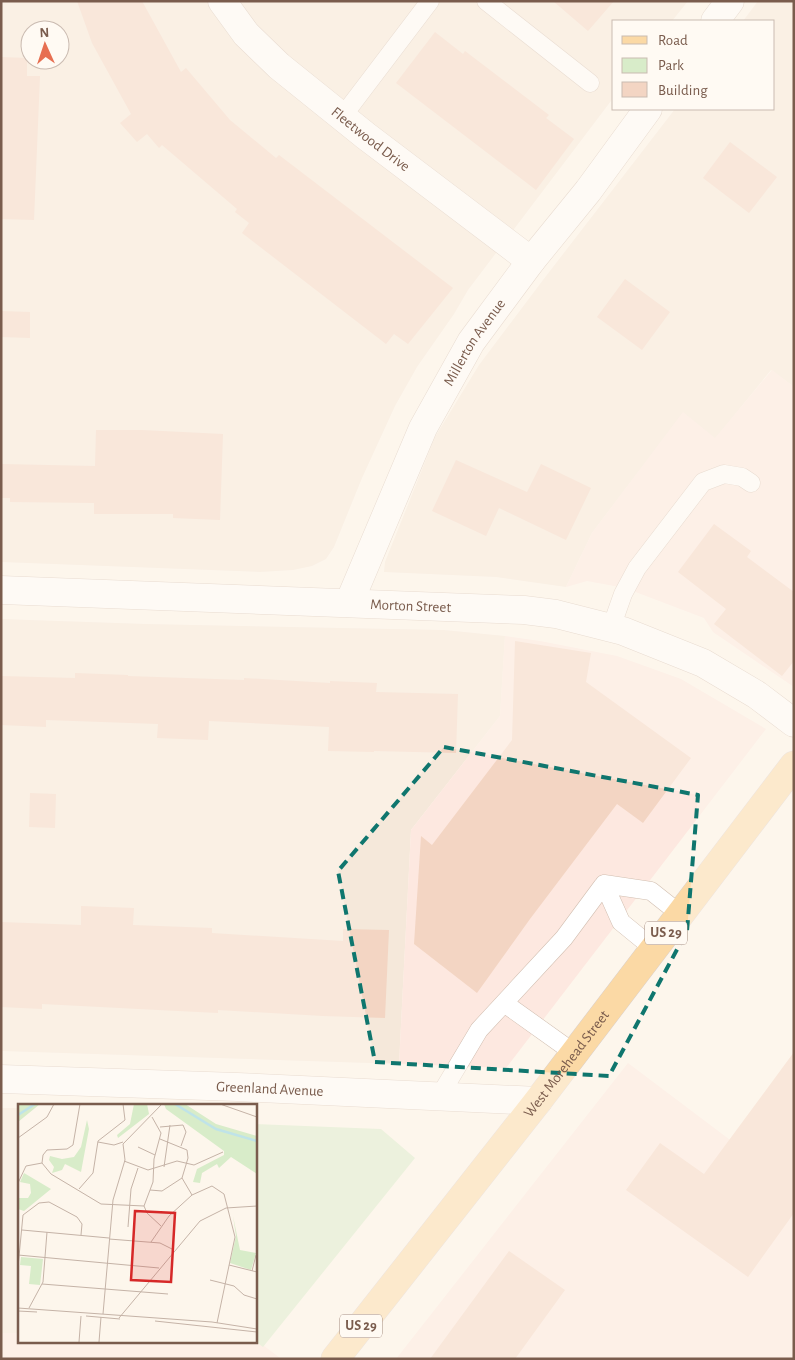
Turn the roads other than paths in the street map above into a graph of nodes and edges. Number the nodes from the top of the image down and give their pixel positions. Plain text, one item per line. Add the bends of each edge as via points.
1 (222, 1) edge
2 (430, 1) edge
3 (486, 1) edge
4 (730, 1) edge
5 (716, 20) edge
6 (590, 82) dead end
7 (647, 110) edge
8 (342, 117) junction
9 (531, 261) junction
10 (751, 483) dead end
11 (1, 590) edge
12 (348, 603) junction
13 (611, 628) junction
14 (794, 724) edge
15 (794, 765) edge
16 (604, 884) junction
17 (680, 914) junction
18 (654, 949) junction
19 (504, 1003) junction
20 (574, 1053) junction
21 (1, 1079) edge
22 (439, 1096) junction
23 (538, 1101) junction
24 (335, 1359) edge

1 - 8 street, Fleetwood Drive via 246,34 279,66
2 - 8 lane
3 - 6 lane
4 - 5 street
7 - 9 street, Millerton Avenue
8 - 9 street, Fleetwood Drive
9 - 12 street, Millerton Avenue via 471,342 423,428
10 - 13 lane via 742,477 724,474 704,482 637,568 623,594
11 - 12 street, Morton Street
12 - 13 street, Morton Street via 524,610 556,614
13 - 14 street, Morton Street via 704,663 757,695
15 - 17 main road, West Morehead Street / US 29
16 - 17 lane via 651,891
16 - 18 lane via 621,922
16 - 19 lane via 564,938
17 - 18 main road, West Morehead Street / US 29
18 - 20 main road, West Morehead Street / US 29
19 - 20 lane
19 - 22 lane via 479,1030
20 - 23 main road, West Morehead Street / US 29
21 - 22 street, Greenland Avenue
22 - 23 street, Greenland Avenue
23 - 24 main road, West Morehead Street / US 29

